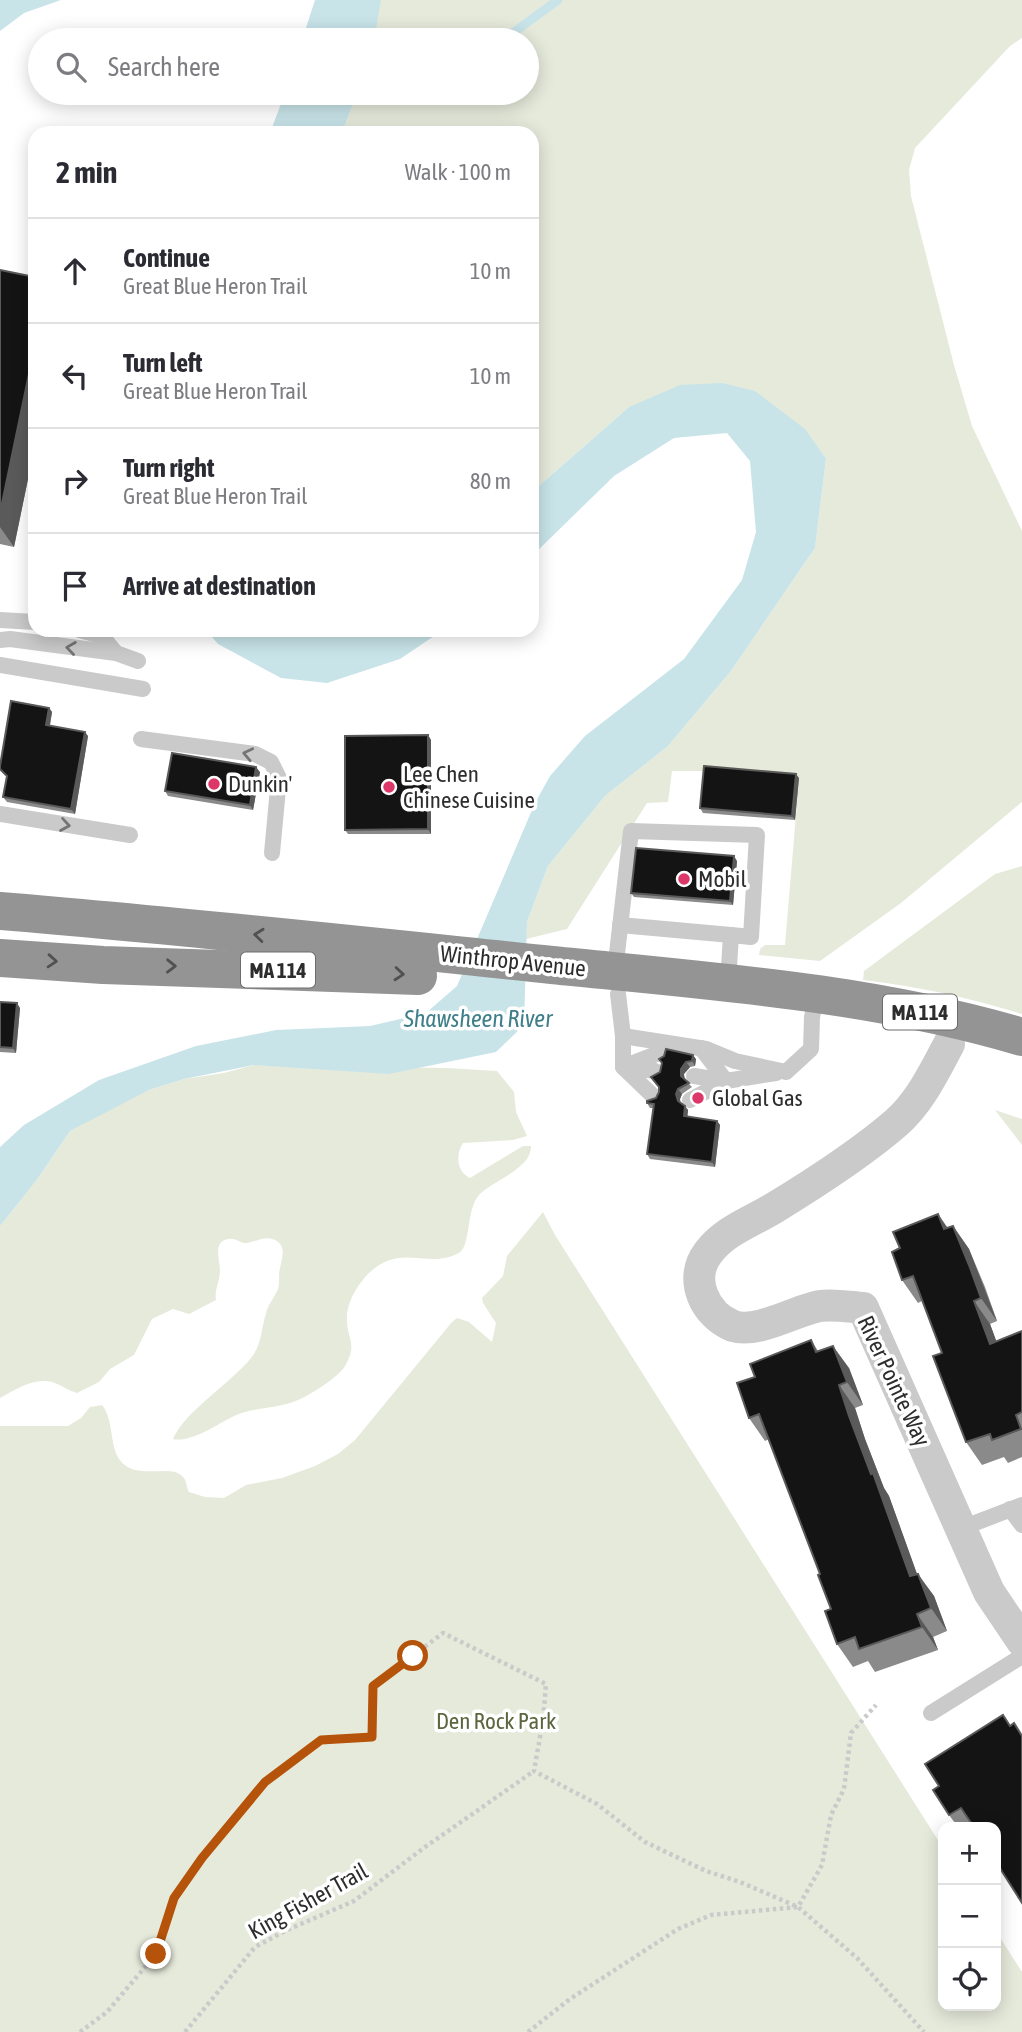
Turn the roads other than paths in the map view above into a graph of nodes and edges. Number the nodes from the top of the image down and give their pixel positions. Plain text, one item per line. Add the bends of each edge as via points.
1 (0, 620) edge
2 (28, 622) edge
3 (103, 637) edge
4 (0, 640) edge
5 (116, 653) junction
6 (138, 661) dead end
7 (0, 665) edge
8 (143, 689) dead end
9 (141, 739) dead end
10 (0, 814) edge
11 (130, 835) dead end
12 (272, 853) dead end
13 (0, 886) edge
14 (0, 911) edge
15 (87, 918) junction
16 (620, 925) junction
17 (731, 935) junction
18 (0, 958) edge
19 (452, 967) junction
20 (617, 983) junction
21 (726, 995) junction
22 (814, 1006) junction
23 (953, 1032) junction
24 (623, 1036) junction
25 (1022, 1037) edge
26 (659, 1053) dead end
27 (699, 1054) junction
28 (1022, 1063) edge
29 (624, 1067) junction
30 (655, 1071) edge
31 (786, 1072) junction
32 (694, 1076) dead end
33 (726, 1081) junction
34 (652, 1095) dead end
35 (690, 1100) dead end
36 (1016, 1507) edge
37 (1022, 1525) edge
38 (962, 1528) junction
39 (1022, 1641) edge
40 (1022, 1656) edge
41 (931, 1713) dead end

1 - 2 lane
3 - 5 lane
5 -> 4 lane
5 - 6 lane
7 - 8 lane
12 -> 9 lane via 279,778 271,762 255,754
10 -> 11 lane
13 - 15 highway
14 - 15 highway, Winthrop Avenue / MA 114
19 -> 15 highway, Winthrop Avenue / MA 114
16 - 17 lane
16 - 17 lane via 631,831 757,835 751,937
16 - 20 lane
17 - 21 lane
18 -> 19 highway, Winthrop Avenue / MA 114 via 391,973
19 - 20 highway, Winthrop Avenue / MA 114
20 - 21 highway, Winthrop Avenue / MA 114
20 - 24 lane
21 - 22 highway, Winthrop Avenue / MA 114
22 - 23 highway, Winthrop Avenue / MA 114
22 - 31 lane via 811,1049
23 - 25 highway, Winthrop Avenue / MA 114
23 - 28 highway, Winthrop Avenue / MA 114
23 - 38 street, River Pointe Way via 925,1090 897,1122 772,1209 732,1231 707,1253 699,1272 699,1289 712,1312 734,1326 757,1326 822,1306 863,1308
24 - 27 lane
24 - 29 lane
26 - 29 lane
27 - 31 lane
27 - 33 lane
29 - 30 lane
29 - 34 lane
31 - 33 lane
32 - 33 lane
33 - 35 lane
36 - 37 lane
36 - 38 lane
38 - 39 street, River Pointe Way via 989,1592
40 - 41 lane

